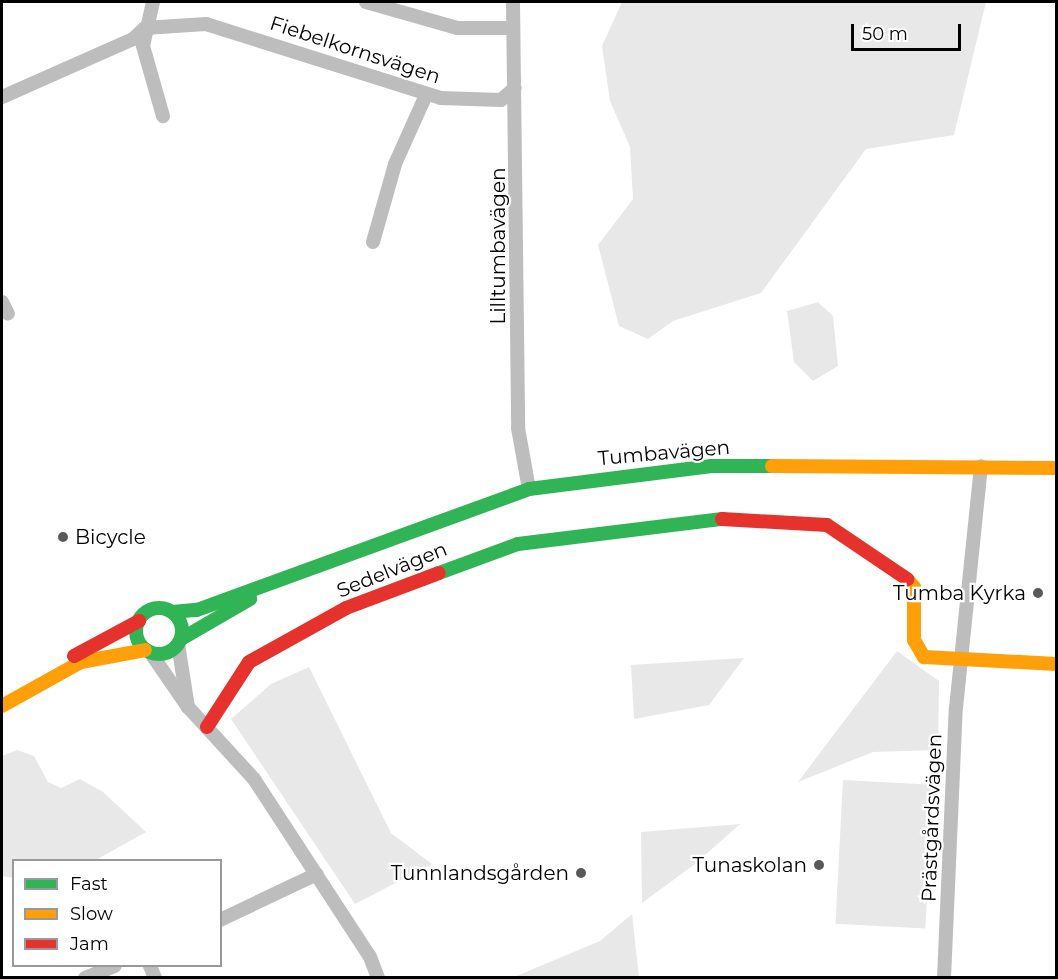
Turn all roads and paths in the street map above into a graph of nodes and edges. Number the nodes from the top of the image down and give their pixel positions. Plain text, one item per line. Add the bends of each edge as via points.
1 (153, 2) edge
2 (366, 2) edge
3 (513, 2) edge
4 (145, 28) junction
5 (513, 28) junction
6 (515, 88) junction
7 (426, 95) junction
8 (2, 97) edge
9 (163, 116) dead end
10 (373, 242) dead end
11 (981, 466) junction
12 (1056, 468) edge
13 (529, 489) junction
14 (290, 574) junction
15 (172, 612) junction
16 (139, 621) junction
17 (180, 641) junction
18 (148, 651) junction
19 (960, 661) junction
20 (1056, 664) edge
21 (2, 696) edge
22 (2, 706) edge
23 (188, 707) junction
24 (207, 727) junction
25 (317, 874) junction
26 (222, 919) edge
27 (112, 967) edge
28 (85, 978) edge
29 (378, 978) edge
30 (944, 978) edge

1 - 4 street
2 - 5 street via 457,28
3 - 5 street, Lilltumbavägen
4 - 7 street, Fiebelkornsvägen via 206,24
4 - 8 street via 133,39
4 - 9 street via 143,46
5 - 6 street, Lilltumbavägen
6 - 7 street, Fiebelkornsvägen via 501,100
6 - 13 street, Lilltumbavägen via 518,428
7 - 10 street via 395,164
11 - 12 main road, Tumbavägen
11 - 13 main road, Tumbavägen via 712,466
11 - 19 street, Prästgårdsvägen
13 - 14 main road, Tumbavägen
14 - 15 main road, Tumbavägen via 197,610
14 - 17 main road, Tumbavägen
15 - 16 main road via 156,609
15 - 17 main road via 181,623
16 - 18 main road via 137,637
16 - 21 main road
17 - 18 main road via 167,653
17 - 23 street
18 - 22 main road via 81,662
18 - 23 street
19 - 20 main road
19 - 24 main road, Sedelvägen via 920,654 914,640 916,594 908,579 827,525 706,518 635,524 518,544 346,608 249,662
19 - 30 street, Prästgårdsvägen
23 - 24 street
24 - 25 street via 254,779
25 - 26 street
25 - 29 street
27 - 28 street

